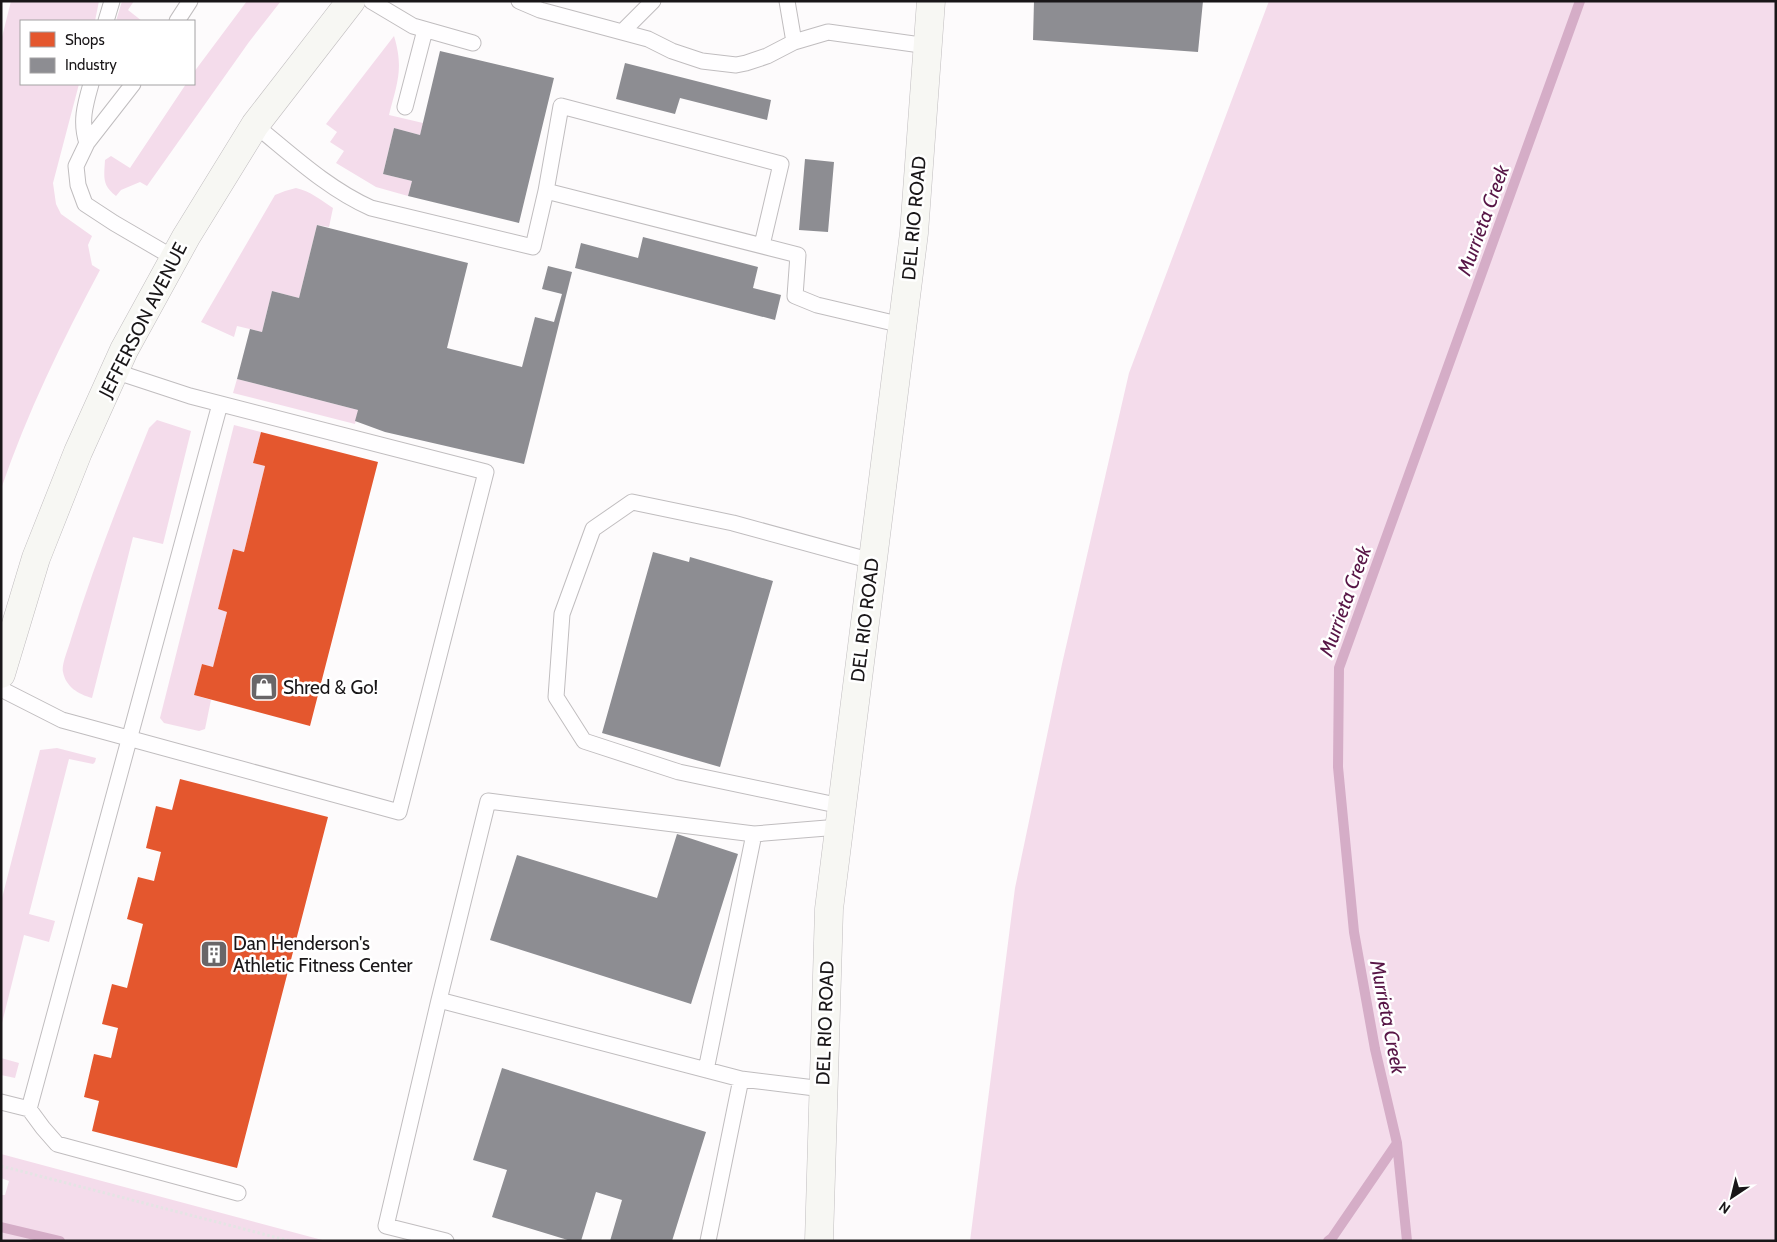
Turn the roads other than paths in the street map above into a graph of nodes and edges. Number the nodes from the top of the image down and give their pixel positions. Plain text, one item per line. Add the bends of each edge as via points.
1 (112, 1) edge
2 (190, 1) edge
3 (351, 1) edge
4 (371, 1) edge
5 (519, 1) edge
6 (653, 1) edge
7 (787, 1) edge
8 (931, 1) edge
9 (106, 20) edge
10 (177, 20) edge
11 (425, 30) junction
12 (622, 32) junction
13 (794, 42) junction
14 (473, 43) dead end
15 (928, 46) junction
16 (91, 85) edge
17 (132, 85) edge
18 (406, 106) dead end
19 (255, 125) junction
20 (88, 143) junction
21 (546, 191) junction
22 (762, 245) junction
23 (174, 258) junction
24 (902, 326) junction
25 (114, 371) junction
26 (220, 404) junction
27 (872, 560) junction
28 (1, 674) edge
29 (1, 689) edge
30 (130, 739) junction
31 (840, 816) junction
32 (754, 834) junction
33 (439, 1000) junction
34 (706, 1070) junction
35 (741, 1079) junction
36 (824, 1089) junction
37 (1, 1102) edge
38 (29, 1109) junction
39 (238, 1193) dead end
40 (446, 1241) edge
41 (708, 1241) edge
42 (819, 1241) edge

1 - 9 lane
2 - 10 lane
3 - 19 street, JEFFERSON AVENUE
4 - 11 lane
5 - 12 lane via 540,10
6 - 12 lane
7 - 13 lane
8 - 15 street, DEL RIO ROAD
11 - 14 lane
11 - 18 lane
12 - 13 lane via 648,39 688,58 736,64 767,56
13 - 15 lane via 828,32
15 - 24 street, DEL RIO ROAD via 914,233
16 - 20 lane via 83,116
17 - 20 lane
19 - 21 lane via 307,168 355,201 371,208 533,247
19 - 23 street, JEFFERSON AVENUE
20 - 23 lane via 76,166 85,204
21 - 22 lane
21 - 22 lane via 560,106 781,164
22 - 24 lane via 798,255 795,296 817,305
23 - 25 street, JEFFERSON AVENUE
24 - 27 street, DEL RIO ROAD
25 - 26 lane
25 - 28 street, JEFFERSON AVENUE via 36,558
26 - 30 lane
26 - 30 lane via 486,472 398,812
27 - 31 street, DEL RIO ROAD
27 - 31 lane via 733,523 632,502 593,530 562,614 556,698 584,741 679,772
29 - 30 lane via 62,720
30 - 38 lane
31 - 32 lane
31 - 36 street, DEL RIO ROAD via 828,910
32 - 33 lane via 488,801
32 - 34 lane
33 - 34 lane
33 - 40 lane via 386,1226
34 - 35 lane
35 - 36 lane
35 - 41 lane
36 - 42 street, DEL RIO ROAD
37 - 38 lane
38 - 39 lane via 57,1144

